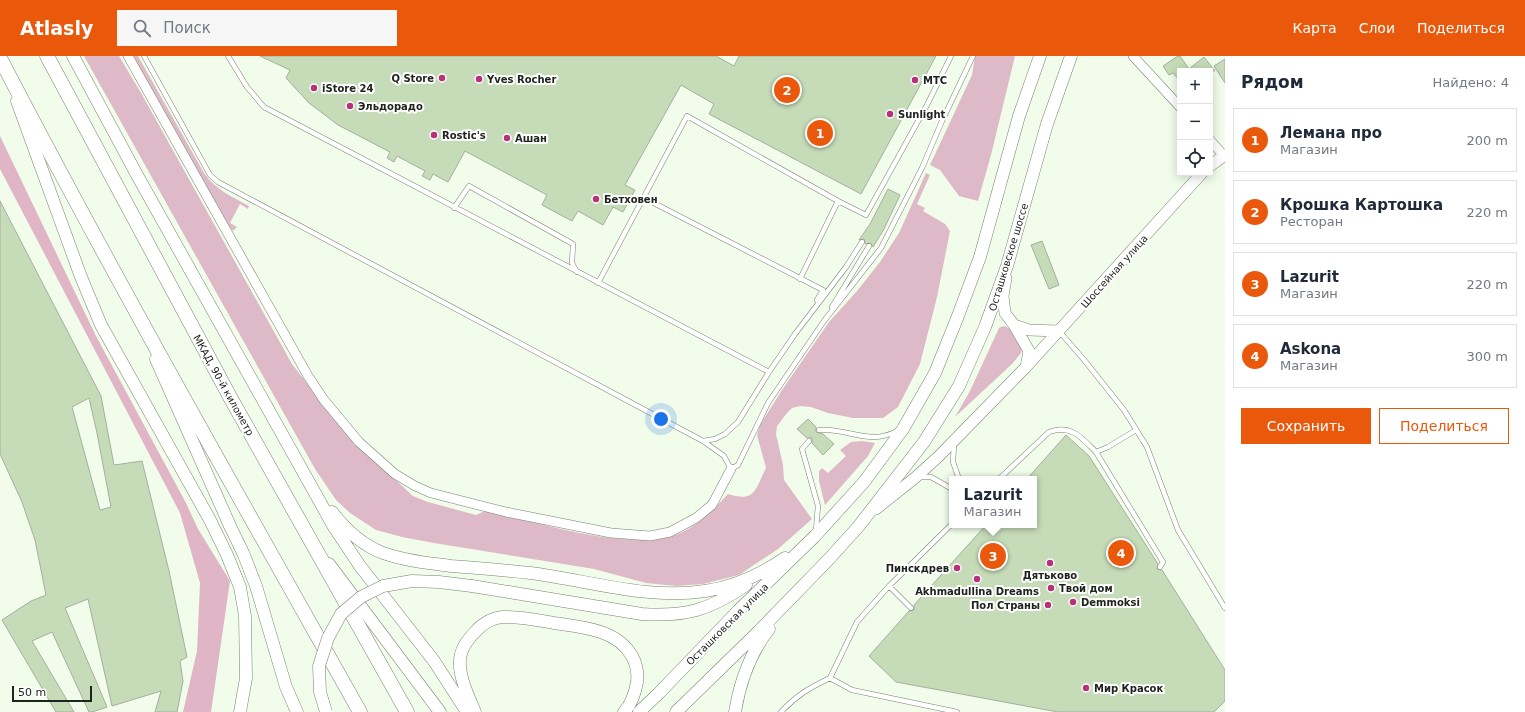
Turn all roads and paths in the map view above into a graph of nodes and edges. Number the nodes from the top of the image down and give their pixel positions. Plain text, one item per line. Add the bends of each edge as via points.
1 (47, 56) edge
2 (73, 56) edge
3 (128, 56) edge
4 (144, 56) edge
5 (228, 56) edge
6 (951, 56) edge
7 (973, 56) edge
8 (1035, 56) edge
9 (1040, 56) edge
10 (1071, 56) edge
11 (1133, 56) edge
12 (2, 62) edge
13 (1177, 104) edge
14 (1019, 116) junction
15 (1213, 143) edge
16 (1225, 156) edge
17 (1213, 164) edge
18 (1199, 176) edge
19 (644, 198) junction
20 (838, 201) junction
21 (454, 208) junction
22 (862, 242) dead end
23 (869, 246) dead end
24 (1007, 266) junction
25 (577, 272) junction
26 (800, 279) junction
27 (598, 283) junction
28 (131, 303) junction
29 (810, 313) junction
30 (824, 320) junction
31 (1014, 324) junction
32 (1059, 331) junction
33 (1026, 368) junction
34 (769, 372) junction
35 (903, 429) junction
36 (819, 430) dead end
37 (1136, 430) junction
38 (954, 440) junction
39 (703, 441) junction
40 (809, 441) dead end
41 (1096, 452) junction
42 (731, 469) junction
43 (959, 476) edge
44 (1002, 476) edge
45 (916, 477) junction
46 (308, 480) junction
47 (949, 487) edge
48 (870, 513) junction
49 (949, 527) edge
50 (307, 534) junction
51 (815, 536) junction
52 (1160, 567) dead end
53 (766, 571) junction
54 (889, 586) junction
55 (793, 596) junction
56 (912, 608) dead end
57 (1225, 608) edge
58 (830, 678) junction
59 (240, 712) edge
60 (297, 712) edge
61 (326, 712) edge
62 (360, 712) edge
63 (407, 712) edge
64 (440, 712) edge
65 (467, 712) edge
66 (475, 712) edge
67 (624, 712) edge
68 (639, 712) edge
69 (676, 712) edge
70 (735, 712) edge
71 (781, 712) edge
72 (957, 712) edge

1 - 50 highway, МКАД, 90-й километр via 230,397
2 - 46 main road
3 - 42 street via 308,376 324,400 359,442 395,474 430,492 480,506 586,529 650,536 670,532 696,518 712,505
4 - 39 lane via 210,175 218,182
5 - 21 lane via 247,87 264,108
6 - 20 lane via 866,215
7 - 30 lane via 922,168 881,248
8 - 14 lane
9 - 14 main road
10 - 24 main road, Осташковское шоссе via 1047,124
11 - 13 street
12 - 28 highway
12 - 59 main road via 101,325 210,520 228,555 240,587 245,616 246,678
14 - 35 main road via 980,257 935,373
15 - 16 street
16 - 17 street
18 - 32 street, Шоссейная улица
19 - 20 lane via 687,116
19 - 26 lane
19 - 27 lane
20 - 26 lane
21 - 25 lane
21 - 25 lane via 470,186 573,244 572,263
22 - 29 lane via 846,268
23 - 30 lane
24 - 31 street via 1003,296 1005,313
24 - 48 main road, Осташковское шоссе via 985,327 959,386 924,442
25 - 27 lane
26 - 29 lane via 823,290
27 - 34 lane
28 - 60 main road via 244,555 256,586 276,658
28 - 62 highway
29 - 34 lane
30 - 42 lane via 768,403 738,465
31 - 32 street via 1029,330
31 - 33 street via 1029,351
32 - 33 street, Шоссейная улица
32 - 37 lane via 1124,410
33 - 38 street, Шоссейная улица
34 - 39 lane via 738,422 715,439
35 - 36 lane via 886,436 874,437 828,429
35 - 51 main road via 864,482
37 - 41 lane
37 - 57 lane via 1147,447 1178,530
38 - 43 lane via 953,462
38 - 45 street, Шоссейная улица
39 - 42 lane via 724,456
40 - 51 lane via 802,449 818,506
41 - 44 lane via 1078,435 1067,429 1057,429 1049,432
41 - 52 lane via 1163,562
45 - 47 lane via 931,478
45 - 48 street, Шоссейная улица
46 - 53 main road via 338,520 354,535 382,552 402,559 531,573 671,593 704,591 735,585
46 - 65 main road via 334,527 434,661
48 - 55 main road, Осташковское шоссе
49 - 54 lane
50 - 63 highway, МКАД, 90-й километр
50 - 64 main road
51 - 53 main road
51 - 68 main road, Осташковская улица
53 - 61 main road, bridge via 713,604 692,612 665,615 642,614 439,582 412,581 383,586 361,597 341,614 328,638 319,666 320,692
54 - 56 lane
54 - 58 lane via 857,622
55 - 69 main road
55 - 70 main road via 753,654 744,676
58 - 71 lane via 808,688
58 - 72 lane via 852,690
66 - 67 main road via 465,690 461,654 470,637 482,624 501,617 525,618 597,630 616,639 628,649 635,661 638,676 636,691

